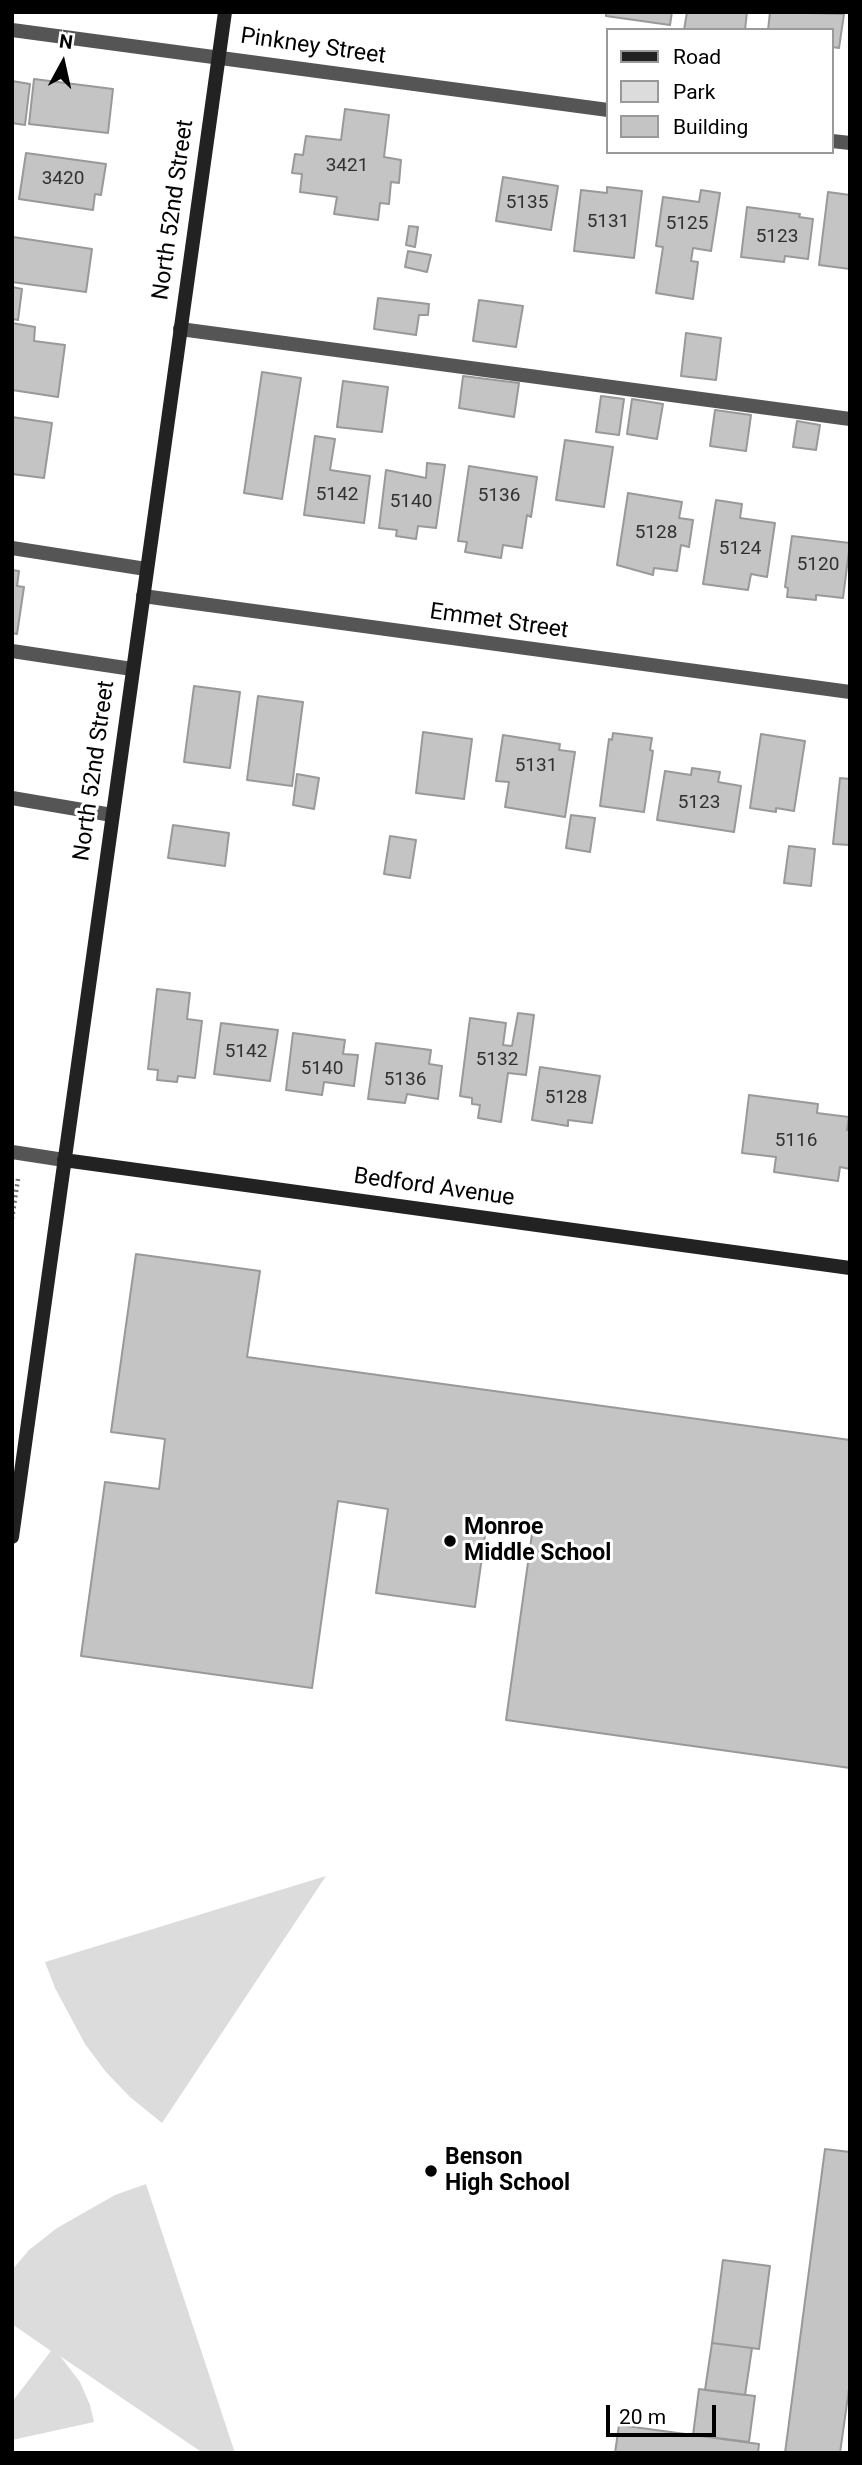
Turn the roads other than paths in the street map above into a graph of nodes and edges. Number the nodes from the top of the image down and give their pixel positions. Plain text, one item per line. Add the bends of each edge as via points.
1 (225, 12) edge
2 (12, 30) edge
3 (218, 57) junction
4 (606, 110) edge
5 (180, 329) junction
6 (850, 419) edge
7 (12, 548) edge
8 (146, 569) junction
9 (143, 596) junction
10 (12, 651) edge
11 (132, 669) junction
12 (850, 692) edge
13 (12, 798) edge
14 (112, 814) junction
15 (17, 1153) edge
16 (64, 1160) junction
17 (850, 1268) edge
18 (12, 1537) edge

1 - 3 main road, North 52nd Street
2 - 3 street, Pinkney Street
3 - 4 street, Pinkney Street
3 - 5 main road, North 52nd Street
5 - 6 street
5 - 8 main road, North 52nd Street
7 - 8 street
8 - 9 main road, North 52nd Street
9 - 11 main road, North 52nd Street
9 - 12 street, Emmet Street
10 - 11 street
11 - 14 main road, North 52nd Street
13 - 14 street
14 - 16 main road, North 52nd Street
15 - 16 street, Bedford Avenue
16 - 17 main road, Bedford Avenue
16 - 18 main road, North 52nd Street

